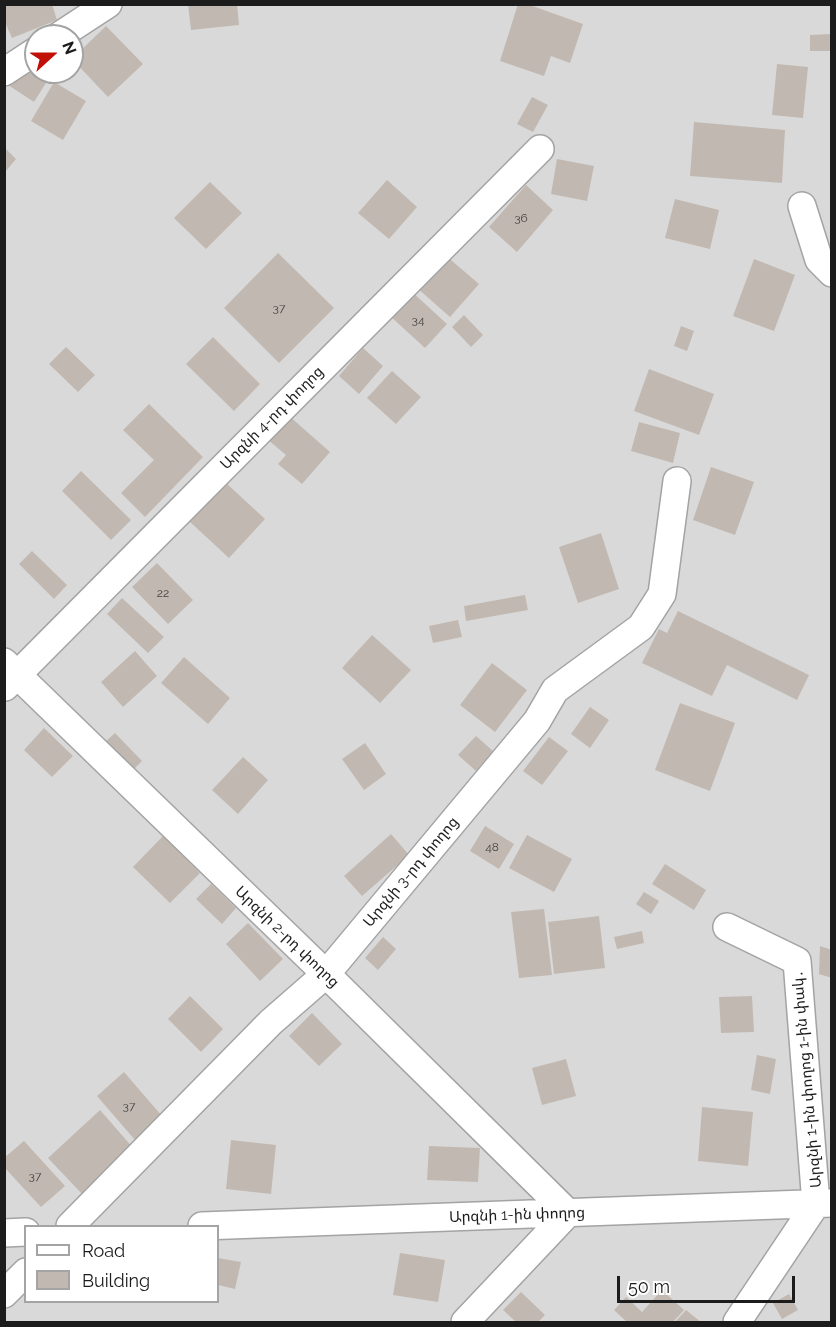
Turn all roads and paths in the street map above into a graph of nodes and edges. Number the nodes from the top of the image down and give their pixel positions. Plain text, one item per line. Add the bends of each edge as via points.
1 (108, 4) edge
2 (77, 24) edge
3 (24, 59) edge
4 (4, 72) edge
5 (540, 149) dead end
6 (802, 206) dead end
7 (831, 273) edge
8 (677, 481) dead end
9 (9, 675) edge
10 (726, 927) dead end
11 (326, 974) junction
12 (824, 1203) edge
13 (568, 1213) junction
14 (72, 1225) edge
15 (219, 1226) edge
16 (24, 1232) edge
17 (4, 1233) edge
18 (24, 1274) edge
19 (4, 1294) edge
20 (465, 1323) edge
21 (737, 1323) edge

1 - 2 street
3 - 4 street
5 - 9 street, Արզնի 4-րդ փողոց
6 - 7 street via 819,260
8 - 11 street, Արզնի 3-րդ փողոց via 663,594 641,627 555,690 537,721
9 - 11 street, Արզնի 2-րդ փողոց
10 - 12 street, Արզնի 1-ին փողոց 1-ին փակ․ via 797,961
11 - 13 street, Արզնի 2-րդ փողոց
11 - 14 street, Արզնի 3-րդ փողոց via 271,1023
12 - 13 street, Արզնի 1-ին փողոց
12 - 21 street
13 - 15 street, Արզնի 1-ին փողոց
13 - 20 street
16 - 17 street
18 - 19 street

